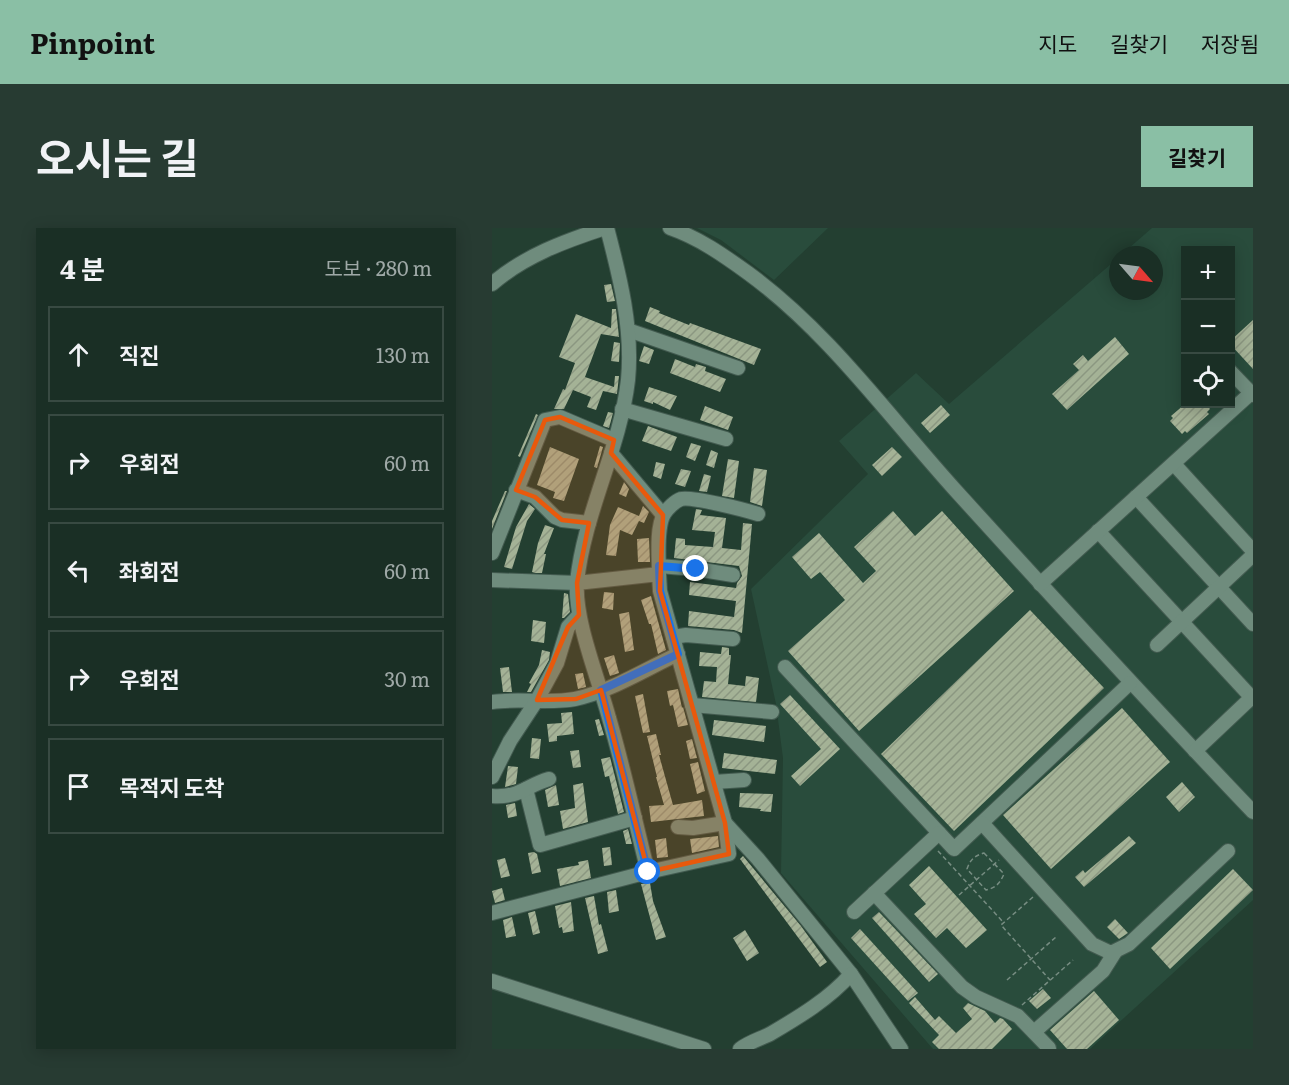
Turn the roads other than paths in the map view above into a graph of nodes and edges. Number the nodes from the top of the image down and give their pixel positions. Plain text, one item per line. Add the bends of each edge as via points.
1 (606, 228) edge
2 (670, 228) edge
3 (492, 284) edge
4 (628, 330) junction
5 (738, 368) dead end
6 (1235, 376) edge
7 (1252, 394) edge
8 (622, 409) junction
9 (726, 439) dead end
10 (613, 447) junction
11 (1174, 464) junction
12 (516, 490) junction
13 (1136, 497) junction
14 (758, 514) dead end
15 (663, 515) junction
16 (589, 524) junction
17 (1098, 531) junction
18 (1253, 553) edge
19 (492, 554) edge
20 (659, 570) junction
21 (733, 574) dead end
22 (492, 580) edge
23 (577, 583) junction
24 (1040, 584) junction
25 (1219, 587) junction
26 (579, 615) junction
27 (1182, 621) junction
28 (1253, 624) edge
29 (673, 637) junction
30 (733, 639) dead end
31 (1156, 645) dead end
32 (678, 654) junction
33 (785, 667) dead end
34 (1130, 683) junction
35 (601, 690) junction
36 (1252, 698) edge
37 (537, 700) junction
38 (492, 702) edge
39 (692, 705) junction
40 (772, 712) dead end
41 (1195, 751) junction
42 (492, 777) edge
43 (549, 779) dead end
44 (744, 780) dead end
45 (714, 782) junction
46 (526, 789) junction
47 (492, 796) edge
48 (1253, 812) edge
49 (635, 818) junction
50 (726, 823) junction
51 (982, 823) junction
52 (678, 827) dead end
53 (934, 838) junction
54 (1228, 851) dead end
55 (648, 872) junction
56 (874, 894) junction
57 (854, 912) dead end
58 (492, 913) edge
59 (1115, 952) junction
60 (851, 974) junction
61 (492, 981) edge
62 (1034, 1032) junction
63 (1049, 1048) edge
64 (704, 1049) edge
65 (740, 1049) edge
66 (901, 1049) edge

1 - 3 street via 557,244
1 - 4 street via 621,281
2 - 24 street via 693,236 732,261 792,308 847,363 913,444
4 - 5 street
4 - 8 street via 628,380
6 - 7 street
7 - 11 street
8 - 9 street
8 - 10 street
10 - 12 street via 560,417 545,420
10 - 15 street
10 - 16 street
11 - 13 street
11 - 18 street
12 - 16 street via 535,496 562,520
12 - 19 street
13 - 17 street
13 - 25 street
14 - 15 street via 682,498
15 - 20 street
16 - 23 street
17 - 24 street
17 - 27 street
18 - 25 street
20 - 21 street
20 - 23 street
20 - 29 street via 660,591
22 - 23 street
23 - 26 street
24 - 34 street
25 - 27 street
25 - 28 street
26 - 35 street
26 - 37 street via 568,627 556,663
27 - 31 street
27 - 36 street
29 - 30 street
29 - 32 street
32 - 35 street
32 - 39 street
33 - 53 street
34 - 41 street
34 - 51 street
35 - 37 street via 576,699
35 - 49 street
36 - 41 street
37 - 38 street
37 - 42 street
39 - 40 street
39 - 45 street
41 - 48 street
43 - 46 street
44 - 45 street
45 - 50 street
46 - 47 street via 520,794
46 - 49 street via 540,845
49 - 55 street
50 - 52 street
50 - 55 street via 729,854
50 - 60 street
51 - 53 street via 954,849
51 - 59 street via 1092,944
53 - 56 street
54 - 59 street via 1129,944
55 - 58 street
56 - 57 street
56 - 62 street via 968,992 1013,1012
59 - 62 street via 1103,971
60 - 65 street via 838,989 810,1008
60 - 66 street
61 - 64 street
62 - 63 street

